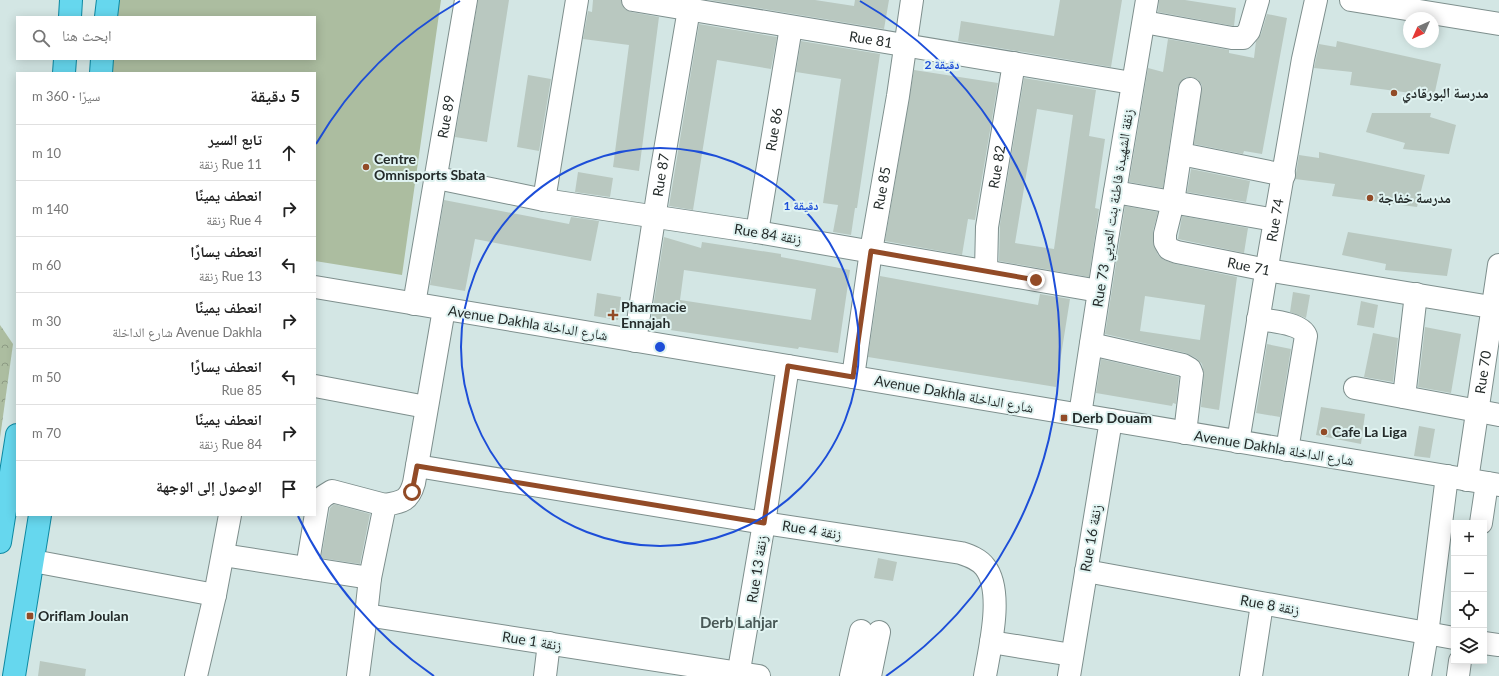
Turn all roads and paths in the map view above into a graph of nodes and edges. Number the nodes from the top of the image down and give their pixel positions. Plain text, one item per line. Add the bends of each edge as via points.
1 (71, 0) edge
2 (108, 0) edge
3 (466, 0) edge
4 (577, 0) edge
5 (633, 0) edge
6 (912, 0) edge
7 (1147, 0) edge
8 (1258, 0) edge
9 (1316, 0) edge
10 (1365, 1) edge
11 (689, 9) junction
12 (70, 16) edge
13 (106, 16) edge
14 (1144, 22) junction
15 (1499, 24) edge
16 (791, 27) junction
17 (905, 46) junction
18 (66, 60) edge
19 (102, 60) edge
20 (1014, 63) junction
21 (64, 72) edge
22 (101, 72) edge
23 (1132, 83) junction
24 (1190, 89) dead end
25 (1181, 154) junction
26 (1284, 175) junction
27 (437, 178) junction
28 (1114, 192) junction
29 (544, 200) junction
30 (1173, 202) junction
31 (655, 217) junction
32 (1275, 220) junction
33 (757, 232) junction
34 (871, 251) junction
35 (1499, 265) edge
36 (1267, 270) junction
37 (986, 271) junction
38 (316, 287) edge
39 (1099, 291) junction
40 (1416, 294) junction
41 (414, 304) junction
42 (1491, 307) junction
43 (444, 309) junction
44 (1258, 318) junction
45 (635, 341) junction
46 (1091, 344) junction
47 (788, 366) junction
48 (853, 377) junction
49 (316, 386) edge
50 (1355, 388) dead end
51 (1404, 397) junction
52 (426, 407) junction
53 (1476, 410) junction
54 (1080, 415) junction
55 (1499, 415) edge
56 (1111, 420) junction
57 (1185, 433) junction
58 (16, 441) edge
59 (1238, 442) junction
60 (1287, 450) junction
61 (417, 466) junction
62 (1475, 481) edge
63 (385, 505) junction
64 (316, 514) edge
65 (40, 516) edge
66 (230, 516) edge
67 (316, 516) edge
68 (1481, 520) edge
69 (764, 523) junction
70 (0, 542) edge
71 (223, 555) junction
72 (33, 560) junction
73 (307, 568) junction
74 (1086, 571) junction
75 (370, 578) junction
76 (215, 595) junction
77 (1262, 604) junction
78 (366, 615) junction
79 (1427, 634) junction
80 (1451, 638) edge
81 (991, 642) junction
82 (1487, 643) edge
83 (549, 644) junction
84 (1499, 645) edge
85 (1460, 664) edge
86 (1070, 666) edge
87 (745, 675) edge
88 (14, 676) edge
89 (196, 676) edge
90 (358, 676) edge
91 (545, 676) edge
92 (851, 676) edge
93 (870, 676) edge
94 (985, 676) edge
95 (1250, 676) edge
96 (1420, 676) edge
97 (1458, 676) edge

1 - 12 main road
2 - 13 main road
3 - 27 street, Rue 89
4 - 29 street
5 - 11 street, Rue 81
6 - 17 street, Rue 85
7 - 14 street, Rue 73 زنقة الشهيدة فاطنة بنت العربي
8 - 14 street via 1249,32 1243,38
9 - 26 street, Rue 74
10 - 15 street
11 - 16 street, Rue 81
11 - 31 street, Rue 87
14 - 23 street, Rue 73 زنقة الشهيدة فاطنة بنت العربي
16 - 17 street, Rue 81
16 - 33 street, Rue 86
17 - 20 street, Rue 81
17 - 34 street, Rue 85
18 - 21 main road
19 - 22 main road
20 - 23 street, Rue 81
20 - 37 street, Rue 82 via 987,226
23 - 28 street, Rue 73 زنقة الشهيدة فاطنة بنت العربي
24 - 25 street, Rue 71
25 - 26 street
25 - 30 street, Rue 71
26 - 32 street, Rue 74
27 - 29 street, Rue 84 زنقة
27 - 41 street, Rue 89
28 - 30 street
28 - 39 street, Rue 73 زنقة الشهيدة فاطنة بنت العربي
29 - 31 street, Rue 84 زنقة
30 - 32 street
30 - 36 street, Rue 71 via 1165,234 1165,242 1169,248 1177,252
31 - 33 street, Rue 84 زنقة
31 - 45 street, Rue 87
32 - 36 street, Rue 74
33 - 34 street, Rue 84 زنقة
34 - 37 street, Rue 84 زنقة
34 - 48 street, Rue 85
35 - 42 street, Rue 70
36 - 40 street, Rue 71
36 - 44 street, Rue 74
37 - 39 street, Rue 84 زنقة
38 - 41 street, Avenue Dakhla شارع الداخلة
39 - 46 street, Rue 73 زنقة الشهيدة فاطنة بنت العربي
40 - 42 street, Rue 71
40 - 51 street
41 - 43 street, Avenue Dakhla شارع الداخلة
42 - 53 street, Rue 70
43 - 45 street, Avenue Dakhla شارع الداخلة
43 - 52 street
44 - 59 street, Rue 74
44 - 60 street via 1298,327 1306,336
45 - 47 street, Avenue Dakhla شارع الداخلة
46 - 54 street, Rue 73 زنقة الشهيدة فاطنة بنت العربي
46 - 57 street via 1183,365 1190,369 1192,374
47 - 48 street, Avenue Dakhla شارع الداخلة
47 - 69 street, Rue 13 زنقة
48 - 54 street, Avenue Dakhla شارع الداخلة
49 - 52 street
50 - 51 street
51 - 53 street
52 - 61 street
53 - 55 street
53 - 62 street, Rue 70
54 - 56 street, Avenue Dakhla شارع الداخلة
56 - 57 street, Avenue Dakhla شارع الداخلة
56 - 74 street, Rue 16 زنقة
57 - 59 street, Avenue Dakhla شارع الداخلة
58 - 70 main road
59 - 60 street, Avenue Dakhla شارع الداخلة
60 - 62 street, Avenue Dakhla شارع الداخلة
61 - 63 street via 412,492 403,501
61 - 69 street, Rue 4 زنقة
62 - 68 street
62 - 79 street
63 - 64 street via 332,491 318,502
63 - 75 street
65 - 72 main road
66 - 71 street
67 - 73 street
69 - 81 street, Rue 4 زنقة via 961,553 975,558 985,566 995,594
69 - 87 street, Rue 13 زنقة
71 - 73 street
71 - 76 street
72 - 76 street
72 - 88 main road
73 - 75 street
74 - 77 street, Rue 8 زنقة
74 - 86 street, Rue 16 زنقة
75 - 78 street
76 - 89 street
77 - 79 street, Rue 8 زنقة
77 - 95 street
78 - 83 street, Rue 1 زنقة
78 - 90 street
79 - 80 street, Rue 8 زنقة
79 - 96 street
81 - 86 street
81 - 94 street
82 - 84 street
83 - 87 street, Rue 1 زنقة
83 - 91 street
85 - 97 street
92 - 93 street via 870,632

